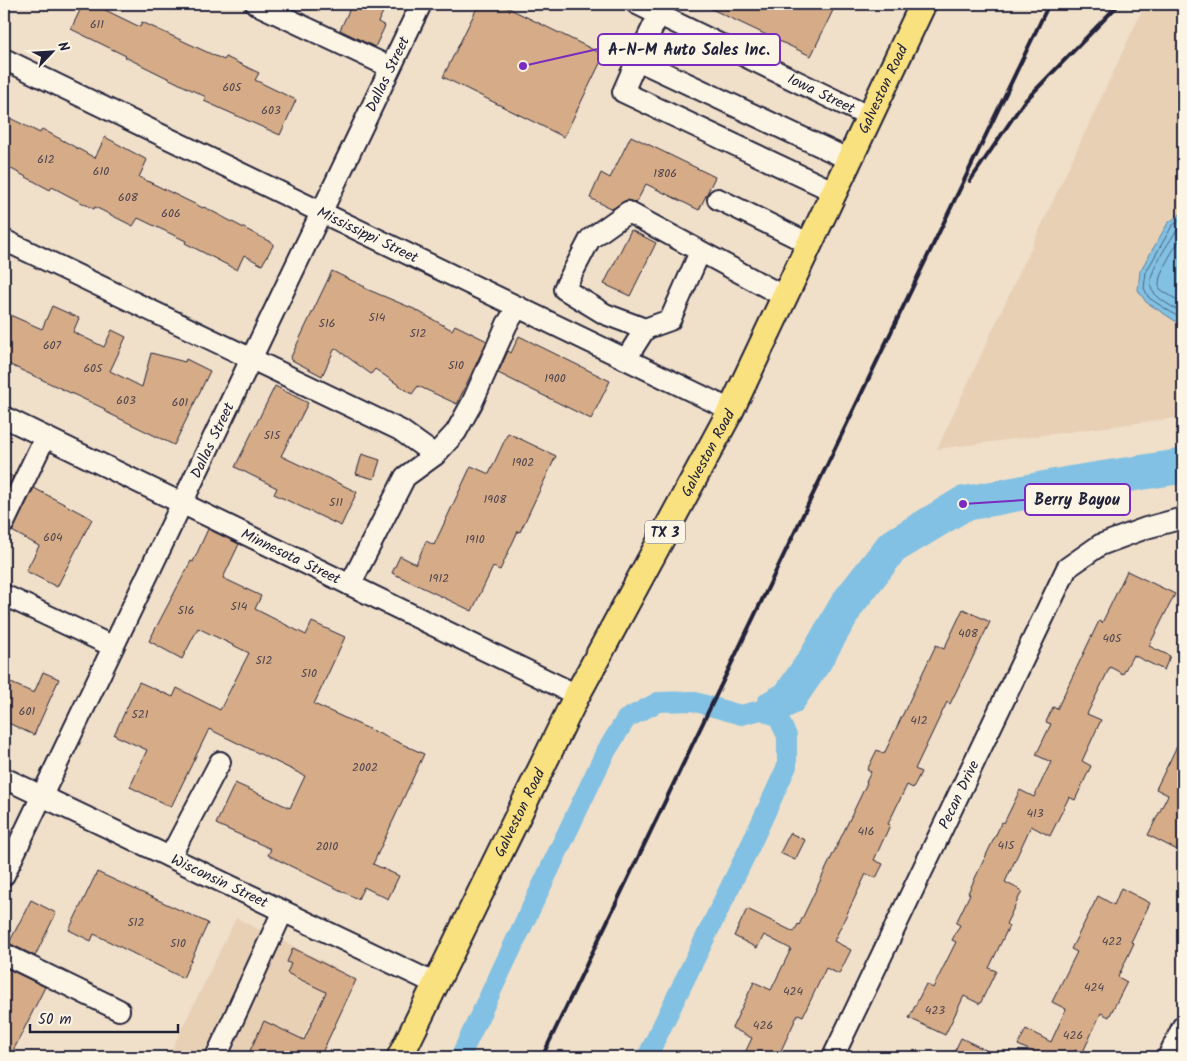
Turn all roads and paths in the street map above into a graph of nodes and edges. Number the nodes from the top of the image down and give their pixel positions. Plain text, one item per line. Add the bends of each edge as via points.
1 (256, 4) edge
2 (421, 4) edge
3 (637, 4) edge
4 (922, 4) edge
5 (659, 14) junction
6 (4, 59) edge
7 (637, 60) junction
8 (390, 67) junction
9 (870, 117) junction
10 (850, 160) junction
11 (835, 192) junction
12 (718, 199) dead end
13 (321, 212) junction
14 (4, 240) edge
15 (810, 244) junction
16 (700, 252) junction
17 (785, 297) junction
18 (518, 307) junction
19 (645, 329) junction
20 (250, 358) junction
21 (626, 359) junction
22 (731, 410) junction
23 (4, 417) edge
24 (45, 437) junction
25 (435, 455) junction
26 (181, 502) junction
27 (1183, 518) edge
28 (4, 523) edge
29 (350, 585) junction
30 (4, 595) edge
31 (112, 646) junction
32 (578, 696) junction
33 (220, 762) dead end
34 (4, 778) edge
35 (40, 795) junction
36 (170, 857) junction
37 (4, 875) edge
38 (283, 911) junction
39 (4, 954) edge
40 (436, 984) junction
41 (119, 1010) dead end
42 (1183, 1026) edge
43 (216, 1057) edge
44 (400, 1057) edge
45 (833, 1057) edge
46 (1168, 1057) edge

1 - 8 street
2 - 8 street, Dallas Street
3 - 5 street, Iowa Street
4 - 9 main road, Galveston Road / TX 3
5 - 7 street
5 - 9 street, Iowa Street
6 - 13 street, Mississippi Street
7 - 10 street
7 - 11 street via 623,92
8 - 13 street, Dallas Street
9 - 10 main road, Galveston Road / TX 3
10 - 11 main road, Galveston Road / TX 3
11 - 15 main road, Galveston Road / TX 3
12 - 15 street
13 - 18 street, Mississippi Street
13 - 20 street, Dallas Street
14 - 20 street
15 - 17 main road, Galveston Road / TX 3
16 - 17 street
16 - 19 street via 670,320
16 - 19 street via 628,212 590,239 564,289 605,314
17 - 22 main road, Galveston Road / TX 3
18 - 21 street, Mississippi Street
18 - 25 street via 456,432
19 - 21 street
20 - 25 street via 400,430
20 - 26 street, Dallas Street
21 - 22 street, Mississippi Street
22 - 32 main road, Galveston Road / TX 3
23 - 24 street, Minnesota Street
24 - 26 street, Minnesota Street
24 - 28 street
25 - 29 street via 405,477
26 - 29 street, Minnesota Street
26 - 31 street, Dallas Street
27 - 45 street, Pecan Drive via 1100,545 1067,568
29 - 32 street, Minnesota Street
30 - 31 street
31 - 35 street, Dallas Street
32 - 40 main road, Galveston Road / TX 3
33 - 36 street
34 - 35 street, Wisconsin Street
35 - 36 street, Wisconsin Street
35 - 37 street, Dallas Street
36 - 38 street, Wisconsin Street
38 - 40 street, Wisconsin Street
38 - 43 street
39 - 41 street
40 - 44 main road, Galveston Road / TX 3
42 - 46 street

